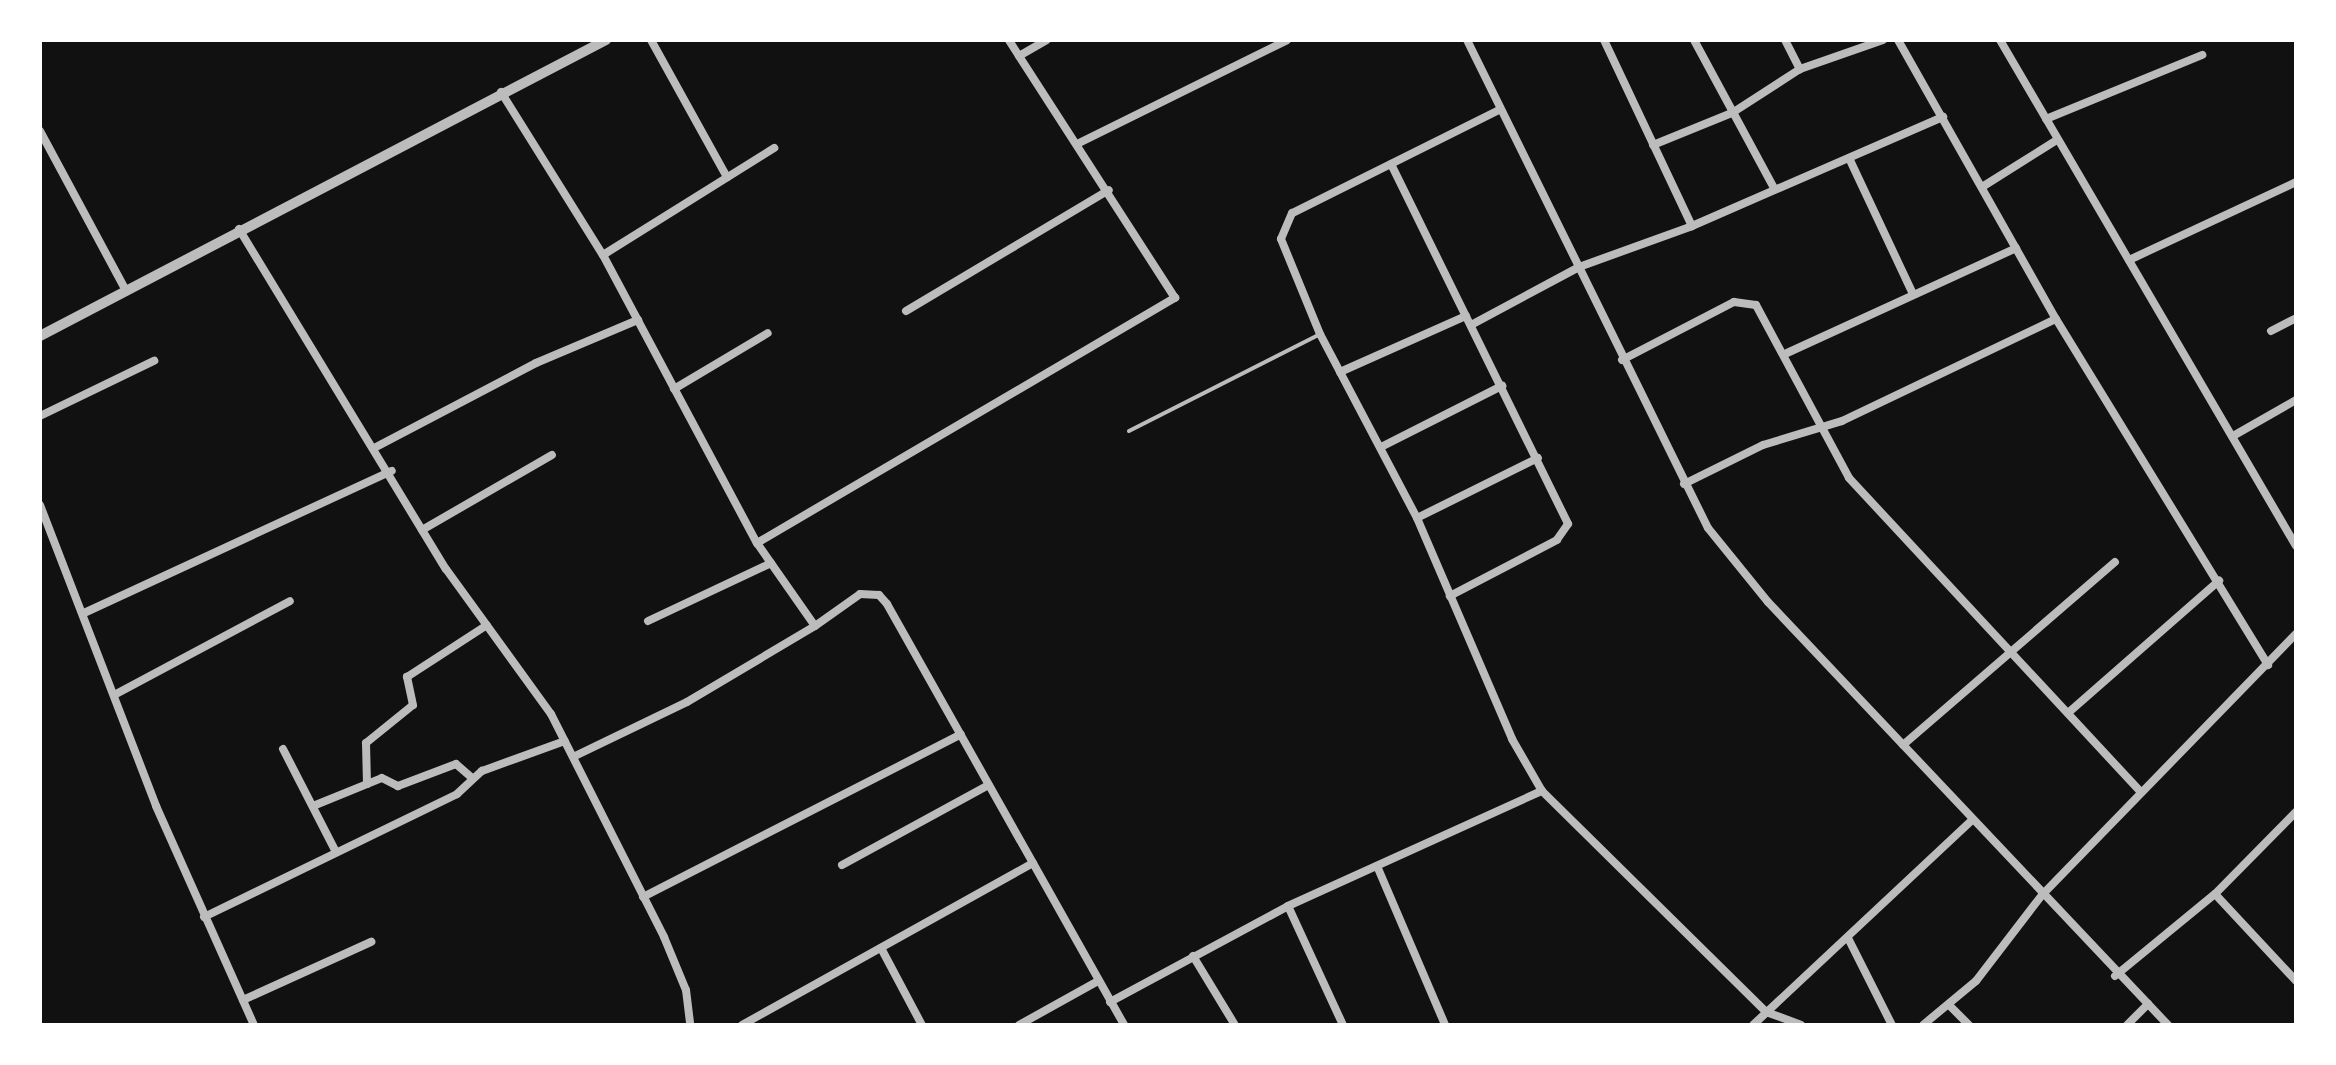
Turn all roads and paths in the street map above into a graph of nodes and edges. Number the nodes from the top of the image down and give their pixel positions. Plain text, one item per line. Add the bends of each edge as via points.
1 (606, 40) edge
2 (650, 40) edge
3 (1008, 40) edge
4 (1048, 40) edge
5 (1287, 40) edge
6 (1468, 40) edge
7 (1604, 40) edge
8 (1694, 40) edge
9 (1785, 40) edge
10 (1883, 40) edge
11 (1898, 40) edge
12 (2000, 40) edge
13 (2202, 55) dead end
14 (1019, 56) junction
15 (1800, 69) junction
16 (500, 91) junction
17 (1499, 110) junction
18 (1732, 113) junction
19 (1943, 117) junction
20 (2046, 119) junction
21 (40, 132) edge
22 (2057, 140) junction
23 (1078, 144) junction
24 (1653, 144) junction
25 (774, 148) dead end
26 (49, 149) junction
27 (40, 156) edge
28 (1849, 158) junction
29 (1391, 164) junction
30 (727, 177) junction
31 (2296, 182) edge
32 (1982, 187) junction
33 (1108, 190) junction
34 (1776, 190) junction
35 (1692, 226) junction
36 (238, 230) junction
37 (2016, 248) junction
38 (603, 255) junction
39 (2128, 260) junction
40 (1579, 267) junction
41 (126, 291) junction
42 (1913, 294) junction
43 (906, 311) dead end
44 (1466, 316) junction
45 (2296, 318) edge
46 (638, 320) junction
47 (2056, 320) junction
48 (1471, 326) junction
49 (2271, 330) dead end
50 (768, 333) dead end
51 (1320, 334) junction
52 (40, 336) edge
53 (1788, 353) junction
54 (154, 360) dead end
55 (1622, 360) junction
56 (1340, 372) junction
57 (1502, 386) junction
58 (674, 389) junction
59 (2296, 400) edge
60 (40, 416) edge
61 (1820, 430) junction
62 (1129, 431) dead end
63 (2232, 436) junction
64 (376, 447) junction
65 (1381, 447) junction
66 (552, 455) dead end
67 (1538, 458) junction
68 (392, 471) junction
69 (1684, 484) junction
70 (40, 505) edge
71 (1417, 518) junction
72 (422, 530) junction
73 (757, 543) junction
74 (2296, 546) edge
75 (2115, 562) dead end
76 (770, 563) junction
77 (2220, 581) junction
78 (1450, 596) junction
79 (290, 601) dead end
80 (84, 613) junction
81 (648, 621) dead end
82 (487, 625) junction
83 (815, 626) junction
84 (2296, 634) edge
85 (2011, 653) junction
86 (2268, 664) junction
87 (116, 694) junction
88 (2068, 713) junction
89 (961, 734) junction
90 (565, 740) junction
91 (1903, 745) junction
92 (282, 748) dead end
93 (575, 756) junction
94 (472, 778) junction
95 (368, 784) junction
96 (990, 784) junction
97 (1542, 791) junction
98 (2140, 791) junction
99 (312, 806) junction
100 (2296, 812) edge
101 (1973, 819) junction
102 (336, 850) junction
103 (1033, 863) junction
104 (842, 865) dead end
105 (1377, 866) junction
106 (2215, 894) junction
107 (2042, 895) junction
108 (644, 897) junction
109 (1288, 906) junction
110 (204, 917) junction
111 (1848, 938) junction
112 (371, 942) dead end
113 (881, 948) junction
114 (1193, 956) junction
115 (2115, 976) junction
116 (1098, 981) junction
117 (2296, 981) edge
118 (243, 1000) junction
119 (1110, 1002) junction
120 (2148, 1004) junction
121 (1949, 1006) junction
122 (1766, 1012) junction
123 (1444, 1023) edge
124 (254, 1025) edge
125 (690, 1025) edge
126 (742, 1025) edge
127 (922, 1025) edge
128 (1018, 1025) edge
129 (1124, 1025) edge
130 (1234, 1025) edge
131 (1343, 1025) edge
132 (1433, 1025) edge
133 (1752, 1025) edge
134 (1801, 1025) edge
135 (1892, 1025) edge
136 (1923, 1025) edge
137 (1968, 1025) edge
138 (2127, 1025) edge
139 (2168, 1025) edge

1 - 16 street
2 - 30 street
3 - 14 street
4 - 14 street
5 - 23 street
6 - 17 street
7 - 24 street
8 - 18 street
9 - 15 street
10 - 15 street
11 - 19 street
12 - 20 street
13 - 20 street
14 - 23 street
15 - 18 street
16 - 36 street
16 - 38 street
17 - 29 street
17 - 40 street
18 - 24 street
18 - 34 street
19 - 28 street
19 - 32 street
20 - 22 street
21 - 26 street
22 - 32 street
22 - 39 street
23 - 33 street
24 - 35 street
25 - 30 street
26 - 27 street
26 - 41 street
28 - 34 street
28 - 42 street
29 - 44 street
29 - 51 street via 1292,212 1280,228
30 - 38 street
31 - 39 street
32 - 37 street
33 - 43 street
33 - 73 street via 1174,289 1168,306
34 - 35 street
35 - 40 street
36 - 41 street
36 - 64 street
37 - 42 street
37 - 47 street
38 - 46 street
39 - 63 street
40 - 48 street
40 - 55 street
41 - 52 street
42 - 53 street
44 - 48 street
44 - 56 street
45 - 49 street
46 - 58 street
46 - 64 street via 536,363
47 - 61 street
47 - 77 street
48 - 57 street
50 - 58 street
51 - 56 street
51 - 62 lane
53 - 55 street via 1762,312 1742,300
53 - 61 street
54 - 60 street
55 - 69 street
56 - 65 street
57 - 65 street
57 - 67 street
58 - 73 street
59 - 63 street
61 - 69 street via 1763,445
61 - 85 street via 1849,478
63 - 74 street
64 - 68 street
65 - 71 street
66 - 72 street
67 - 71 street
67 - 78 street via 1563,509 1565,534
68 - 72 street
68 - 80 street
69 - 91 street via 1708,528 1768,602
70 - 80 street
71 - 78 street
72 - 82 street
73 - 76 street
75 - 85 street
76 - 81 street
76 - 83 street
77 - 86 street
77 - 88 street
78 - 97 street
79 - 87 street
80 - 87 street
82 - 90 street via 530,679
82 - 95 street via 407,677 414,705 366,742
83 - 89 street via 860,594 879,595
83 - 93 street via 686,702
84 - 86 street
85 - 88 street
85 - 91 street
86 - 98 street
87 - 110 street
88 - 98 street
89 - 96 street
89 - 108 street
90 - 93 street
90 - 94 street
91 - 101 street
92 - 99 street
93 - 108 street
94 - 95 street via 456,764 398,786 384,778
94 - 102 street via 458,794
95 - 99 street
96 - 103 street
96 - 104 street
97 - 105 street
97 - 122 street
98 - 107 street
99 - 102 street
100 - 106 street
101 - 107 street
101 - 111 street
102 - 110 street
103 - 113 street
103 - 116 street
105 - 109 street
105 - 123 street
106 - 115 street
106 - 117 street
107 - 115 street
107 - 121 street via 1996,958
108 - 125 street via 686,990
109 - 114 street
109 - 131 street
110 - 118 street
111 - 122 street
111 - 135 street
112 - 118 street
113 - 126 street
113 - 127 street
114 - 119 street
114 - 130 street
115 - 120 street
116 - 119 street
116 - 128 street
118 - 124 street
119 - 129 street
120 - 138 street
120 - 139 street
121 - 136 street
121 - 137 street
122 - 133 street
122 - 134 street
123 - 132 street

